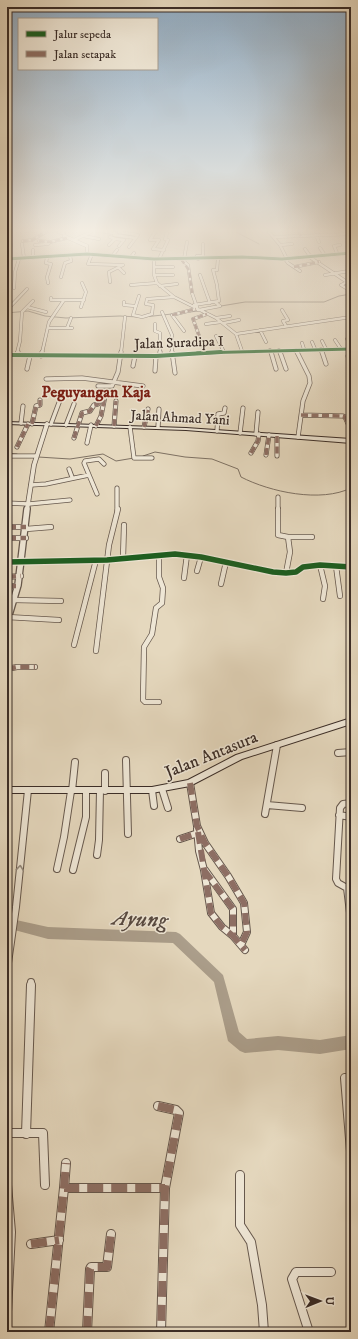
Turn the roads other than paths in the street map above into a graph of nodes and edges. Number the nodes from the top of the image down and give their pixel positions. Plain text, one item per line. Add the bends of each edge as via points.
1 (22, 294) edge
2 (85, 294) edge
3 (171, 294) edge
4 (193, 294) edge
5 (206, 294) edge
6 (218, 294) edge
7 (139, 296) dead end
8 (174, 297) junction
9 (51, 298) dead end
10 (64, 300) junction
11 (84, 300) junction
12 (33, 301) dead end
13 (124, 302) dead end
14 (215, 302) junction
15 (210, 303) junction
16 (146, 304) junction
17 (135, 305) junction
18 (197, 305) junction
19 (191, 306) junction
20 (27, 307) junction
21 (81, 307) dead end
22 (7, 310) edge
23 (198, 310) junction
24 (282, 310) dead end
25 (46, 312) dead end
26 (162, 312) dead end
27 (207, 314) junction
28 (230, 316) dead end
29 (322, 316) dead end
30 (125, 317) dead end
31 (307, 317) dead end
32 (351, 317) edge
33 (71, 318) dead end
34 (216, 318) junction
35 (239, 320) dead end
36 (324, 320) junction
37 (223, 322) junction
38 (309, 322) junction
39 (155, 324) dead end
40 (206, 324) dead end
41 (286, 326) junction
42 (48, 328) junction
43 (67, 328) junction
44 (72, 328) dead end
45 (254, 328) dead end
46 (184, 330) dead end
47 (259, 330) junction
48 (236, 334) junction
49 (216, 336) dead end
50 (346, 339) dead end
51 (335, 340) dead end
52 (322, 341) dead end
53 (266, 342) dead end
54 (312, 342) dead end
55 (302, 343) dead end
56 (351, 347) edge
57 (304, 349) junction
58 (315, 349) junction
59 (321, 349) junction
60 (326, 349) junction
61 (341, 349) junction
62 (270, 350) junction
63 (279, 350) junction
64 (296, 350) junction
65 (242, 351) junction
66 (205, 352) junction
67 (224, 352) junction
68 (7, 355) edge
69 (17, 355) junction
70 (172, 355) junction
71 (30, 356) junction
72 (41, 356) junction
73 (120, 356) junction
74 (135, 356) junction
75 (158, 356) junction
76 (326, 364) dead end
77 (132, 366) dead end
78 (27, 369) dead end
79 (276, 369) dead end
80 (286, 369) dead end
81 (155, 371) dead end
82 (175, 373) dead end
83 (46, 379) dead end
84 (115, 381) junction
85 (98, 386) dead end
86 (142, 386) dead end
87 (100, 396) dead end
88 (105, 396) dead end
89 (40, 400) dead end
90 (60, 400) dead end
91 (116, 401) dead end
92 (74, 404) dead end
93 (23, 406) dead end
94 (225, 408) dead end
95 (242, 408) dead end
96 (148, 409) dead end
97 (159, 409) dead end
98 (258, 412) dead end
99 (301, 415) junction
100 (7, 423) edge
101 (21, 423) junction
102 (30, 424) junction
103 (49, 424) junction
104 (66, 425) junction
105 (77, 425) junction
106 (94, 426) junction
107 (114, 426) junction
108 (130, 427) junction
109 (144, 427) junction
110 (158, 427) junction
111 (351, 430) edge
112 (217, 431) junction
113 (240, 433) junction
114 (257, 434) junction
115 (269, 435) junction
116 (277, 436) junction
117 (298, 437) junction
118 (74, 438) dead end
119 (351, 441) edge
120 (87, 443) dead end
121 (17, 447) dead end
122 (251, 453) dead end
123 (266, 455) dead end
124 (7, 456) edge
125 (36, 456) junction
126 (277, 456) dead end
127 (152, 458) dead end
128 (104, 464) dead end
129 (69, 469) dead end
130 (89, 475) junction
131 (72, 477) junction
132 (31, 486) junction
133 (117, 488) dead end
134 (97, 494) dead end
135 (278, 497) dead end
136 (70, 500) dead end
137 (7, 503) edge
138 (29, 504) junction
139 (124, 525) dead end
140 (7, 527) edge
141 (51, 527) dead end
142 (26, 528) junction
143 (288, 537) junction
144 (312, 537) dead end
145 (7, 538) edge
146 (26, 538) junction
147 (187, 555) junction
148 (159, 556) junction
149 (201, 557) junction
150 (124, 558) junction
151 (96, 560) junction
152 (107, 560) junction
153 (7, 562) edge
154 (22, 562) junction
155 (226, 562) junction
156 (320, 565) junction
157 (336, 566) junction
158 (351, 567) edge
159 (197, 571) dead end
160 (286, 573) junction
161 (21, 576) junction
162 (7, 577) edge
163 (184, 578) dead end
164 (221, 584) dead end
165 (7, 586) edge
166 (18, 586) junction
167 (340, 596) dead end
168 (324, 599) dead end
169 (14, 600) junction
170 (61, 600) dead end
171 (8, 619) edge
172 (59, 620) dead end
173 (74, 646) dead end
174 (96, 651) dead end
175 (36, 667) dead end
176 (7, 669) edge
177 (159, 702) dead end
178 (351, 721) edge
179 (277, 745) junction
180 (351, 752) edge
181 (338, 753) dead end
182 (126, 760) dead end
183 (75, 762) dead end
184 (105, 773) dead end
185 (190, 783) junction
186 (162, 789) junction
187 (7, 790) edge
188 (28, 790) junction
189 (102, 790) junction
190 (126, 790) junction
191 (152, 790) junction
192 (72, 791) junction
193 (86, 791) junction
194 (351, 803) edge
195 (267, 805) junction
196 (154, 806) dead end
197 (168, 808) dead end
198 (302, 808) dead end
199 (265, 814) dead end
200 (339, 815) junction
201 (351, 816) edge
202 (197, 829) junction
203 (128, 834) dead end
204 (180, 839) dead end
205 (97, 856) dead end
206 (57, 869) dead end
207 (73, 870) dead end
208 (204, 870) junction
209 (351, 921) edge
210 (233, 936) junction
211 (8, 959) edge
212 (7, 970) edge
213 (31, 982) dead end
214 (345, 1078) dead end
215 (158, 1106) dead end
216 (7, 1133) edge
217 (26, 1134) junction
218 (351, 1152) edge
219 (66, 1163) dead end
220 (240, 1175) dead end
221 (7, 1185) edge
222 (45, 1186) dead end
223 (64, 1188) junction
224 (165, 1188) junction
225 (111, 1234) dead end
226 (59, 1240) junction
227 (31, 1244) dead end
228 (331, 1272) dead end
229 (7, 1312) edge
230 (49, 1332) edge
231 (87, 1332) edge
232 (161, 1332) edge
233 (264, 1332) edge
234 (309, 1332) edge

1 - 22 street
2 - 11 street
3 - 8 street
4 - 18 street
5 - 15 street
6 - 14 street via 219,300
7 - 17 street
8 - 16 street via 148,299
8 - 19 street
9 - 10 street
10 - 11 street
10 - 42 street via 49,322
11 - 21 street
12 - 20 street
13 - 17 street via 124,305
14 - 15 street
14 - 23 street via 220,307
15 - 18 street
16 - 17 street
16 - 17 street via 153,305 152,314 147,316 133,316
18 - 19 street
18 - 23 street
19 - 23 street
20 - 25 street
20 - 69 street via 22,312
23 - 27 street
23 - 46 street via 172,315
24 - 41 street via 288,320 283,321
26 - 70 street via 172,335
27 - 34 street
27 - 66 street via 193,318 199,328 199,337
28 - 34 street
29 - 36 street
30 - 73 street
31 - 38 street
32 - 36 street
33 - 43 street
34 - 37 street
35 - 37 street
36 - 38 street
37 - 40 street
37 - 48 street
38 - 41 street
39 - 75 street via 155,331 160,333
41 - 47 street
42 - 43 street
42 - 72 street
43 - 44 street
45 - 47 street
47 - 48 street
47 - 53 street
48 - 65 street
49 - 67 street
50 - 56 street
51 - 61 street
52 - 60 street
54 - 58 street
55 - 57 street
56 - 61 street, Jalan Suradipa I
57 - 58 street, Jalan Suradipa I
57 - 64 street, Jalan Suradipa I
58 - 59 street, Jalan Suradipa I
59 - 60 street, Jalan Suradipa I
59 - 76 street
60 - 61 street, Jalan Suradipa I
62 - 63 street, Jalan Suradipa I
62 - 65 street, Jalan Suradipa I
62 - 79 street
63 - 64 street, Jalan Suradipa I
63 - 80 street
64 - 99 street via 310,383
65 - 67 street, Jalan Suradipa I
66 - 67 street, Jalan Suradipa I
66 - 70 street, Jalan Suradipa I
68 - 69 street, Jalan Suradipa I
69 - 71 street, Jalan Suradipa I
70 - 75 street, Jalan Suradipa I
70 - 82 street
71 - 72 street, Jalan Suradipa I
71 - 78 street
72 - 73 street, Jalan Suradipa I
73 - 74 street, Jalan Suradipa I
73 - 84 street
74 - 75 street, Jalan Suradipa I
74 - 77 street
75 - 81 street
83 - 84 street via 82,378
84 - 85 street via 112,386
84 - 86 street
87 - 105 street via 98,404 94,405 90,412 82,413
88 - 106 street via 102,416
89 - 102 street
90 - 103 street
91 - 107 street
92 - 104 street
93 - 101 street
94 - 112 street via 224,413 218,414
95 - 113 street
96 - 109 street
97 - 110 street
98 - 114 street
99 - 111 street via 343,416
99 - 117 street
100 - 101 main road, Jalan Ahmad Yani
101 - 102 main road, Jalan Ahmad Yani
102 - 103 main road, Jalan Ahmad Yani
102 - 121 street
103 - 104 main road, Jalan Ahmad Yani
103 - 125 street
104 - 105 main road, Jalan Ahmad Yani
105 - 106 main road, Jalan Ahmad Yani
105 - 118 street
106 - 107 main road, Jalan Ahmad Yani
106 - 120 street
107 - 108 main road, Jalan Ahmad Yani
108 - 109 main road, Jalan Ahmad Yani
108 - 127 street via 133,457
109 - 110 main road, Jalan Ahmad Yani
110 - 112 main road, Jalan Ahmad Yani
112 - 113 main road, Jalan Ahmad Yani
113 - 114 main road, Jalan Ahmad Yani
114 - 115 main road, Jalan Ahmad Yani
114 - 122 street via 258,440
115 - 116 main road, Jalan Ahmad Yani
115 - 123 street
116 - 117 main road, Jalan Ahmad Yani
116 - 126 street
117 - 119 main road, Jalan Ahmad Yani
124 - 125 street
125 - 132 street
128 - 130 street via 99,459 85,461
129 - 131 street
130 - 131 street
130 - 134 street
131 - 132 street via 54,483
132 - 138 street
133 - 152 street via 118,508
135 - 143 street via 278,535
136 - 138 street
137 - 138 street
138 - 142 street
139 - 150 street
140 - 142 street
141 - 142 street
142 - 146 street
143 - 144 street
143 - 160 street via 290,552
145 - 146 street
146 - 154 street
147 - 148 street
147 - 149 street
147 - 163 street
148 - 150 street
148 - 177 street via 162,604 156,608 152,634 144,645 143,700
149 - 155 street
149 - 159 street
150 - 152 street
151 - 152 street
151 - 154 street
151 - 173 street
152 - 174 street
153 - 154 street
154 - 161 street
155 - 160 street
155 - 164 street
156 - 157 street
156 - 160 street
156 - 168 street via 325,586
157 - 158 street
157 - 167 street
161 - 162 street
161 - 166 street
165 - 166 street
166 - 169 street
169 - 170 street
169 - 171 street
171 - 172 street
175 - 176 street
178 - 179 main road, Jalan Antasura
179 - 185 main road, Jalan Antasura via 240,757
179 - 195 street
180 - 181 street
182 - 190 street
183 - 192 street
184 - 189 street
185 - 186 main road, Jalan Antasura
185 - 202 street
186 - 191 main road, Jalan Antasura
186 - 197 street
187 - 188 main road, Jalan Antasura
188 - 192 main road, Jalan Antasura
211 -> 188 street
189 - 190 main road, Jalan Antasura
189 - 193 main road, Jalan Antasura
189 - 205 street
190 - 191 main road, Jalan Antasura
190 - 203 street
191 - 196 street
192 - 193 main road, Jalan Antasura
192 - 206 street
193 - 207 street via 86,817
194 - 200 street via 341,805
195 - 198 street
195 - 199 street
200 - 201 street
200 - 209 street via 336,879 347,888
202 - 204 street
202 - 208 street
202 - 210 street via 244,903 247,932 243,947
208 - 210 street via 233,909
208 - 210 street via 211,915
211 - 212 street
213 - 217 street
214 - 218 street
215 - 224 street via 179,1113
216 - 217 street
217 - 222 street via 42,1132 44,1135
219 - 223 street
220 - 233 street via 240,1224 251,1242
221 - 229 street via 11,1237
223 - 224 street
223 - 226 street
224 - 232 street
225 - 231 street via 108,1267 90,1269
226 - 227 street
226 - 230 street
228 - 234 street via 296,1272 293,1275 292,1279

